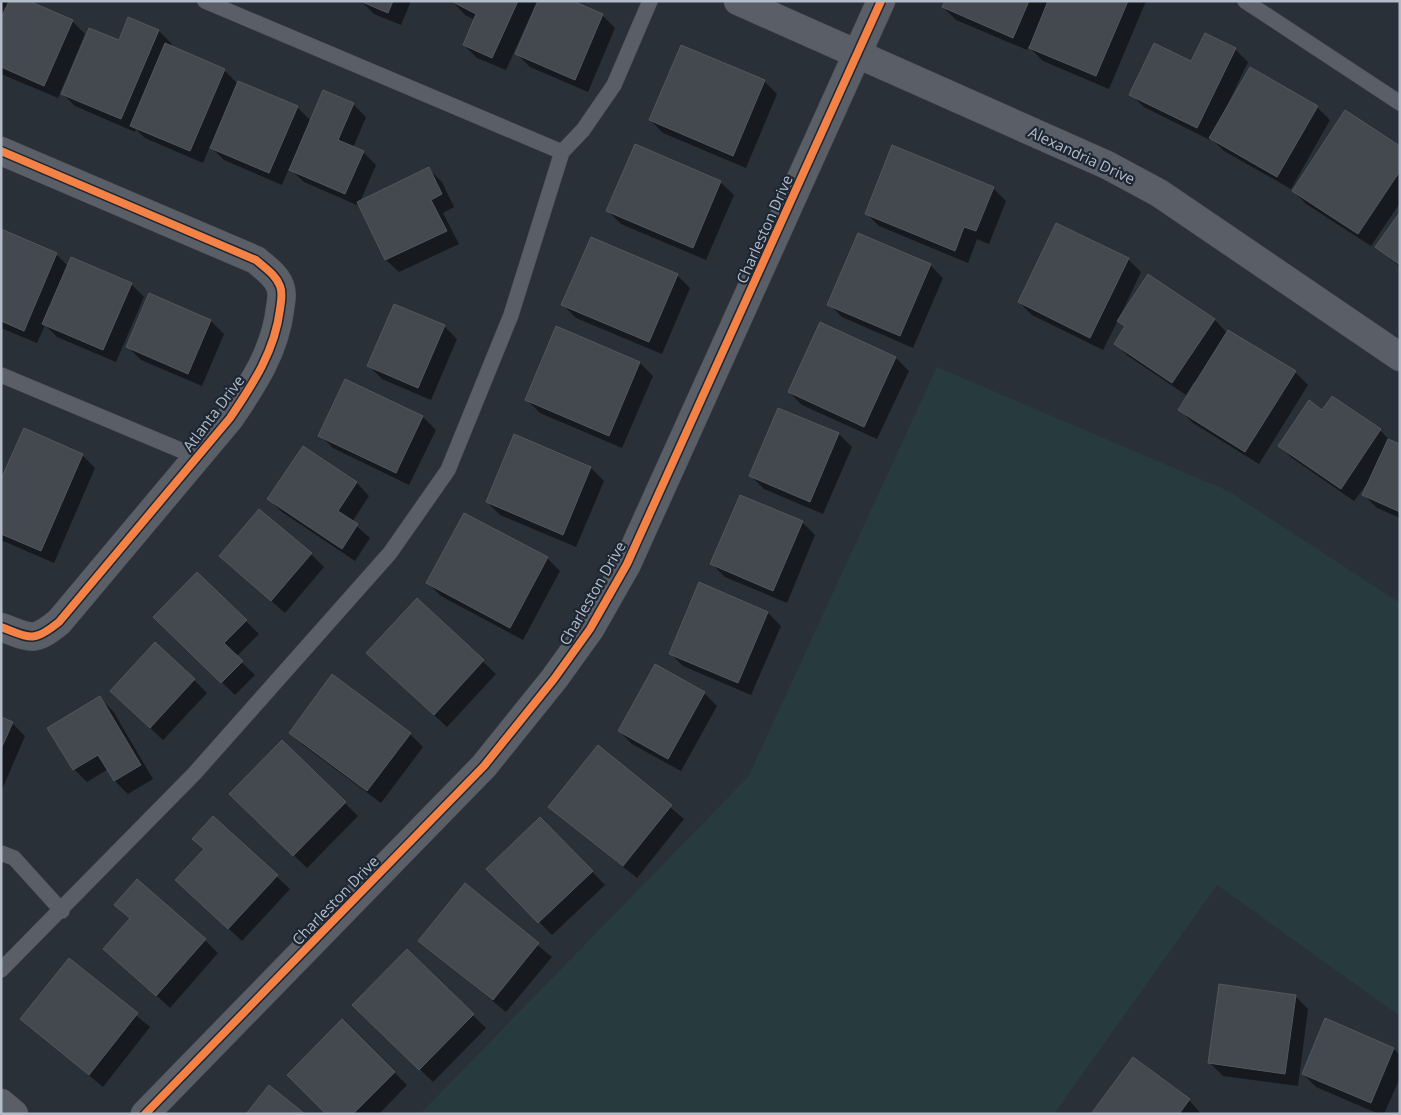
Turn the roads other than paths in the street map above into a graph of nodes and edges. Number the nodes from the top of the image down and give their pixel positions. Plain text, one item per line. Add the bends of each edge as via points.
1 (205, 1) edge
2 (650, 1) edge
3 (738, 1) edge
4 (881, 1) edge
5 (1245, 1) edge
6 (857, 55) junction
7 (1400, 104) edge
8 (1, 151) edge
9 (562, 152) junction
10 (1400, 357) edge
11 (1, 375) edge
12 (197, 457) junction
13 (1, 627) edge
14 (1, 852) edge
15 (62, 911) junction
16 (1, 970) edge
17 (1, 1103) edge
18 (14, 1114) edge
19 (145, 1114) edge

1 - 9 lane
2 - 9 lane via 614,85 584,130
3 - 6 street, Alexandria Drive
4 - 6 street, Charleston Drive
5 - 7 lane
6 - 10 street, Alexandria Drive via 1107,165 1150,188
6 - 19 street, Charleston Drive via 627,564 590,630 484,766
8 - 12 street, Atlanta Drive via 256,260 274,276 281,287 281,298 278,324 268,356 230,418
9 - 15 lane via 511,315 448,470 390,553 194,774
11 - 12 lane
12 - 13 street, Atlanta Drive via 59,622 40,636 28,637
14 - 15 lane via 14,858
15 - 16 lane
17 - 18 street

